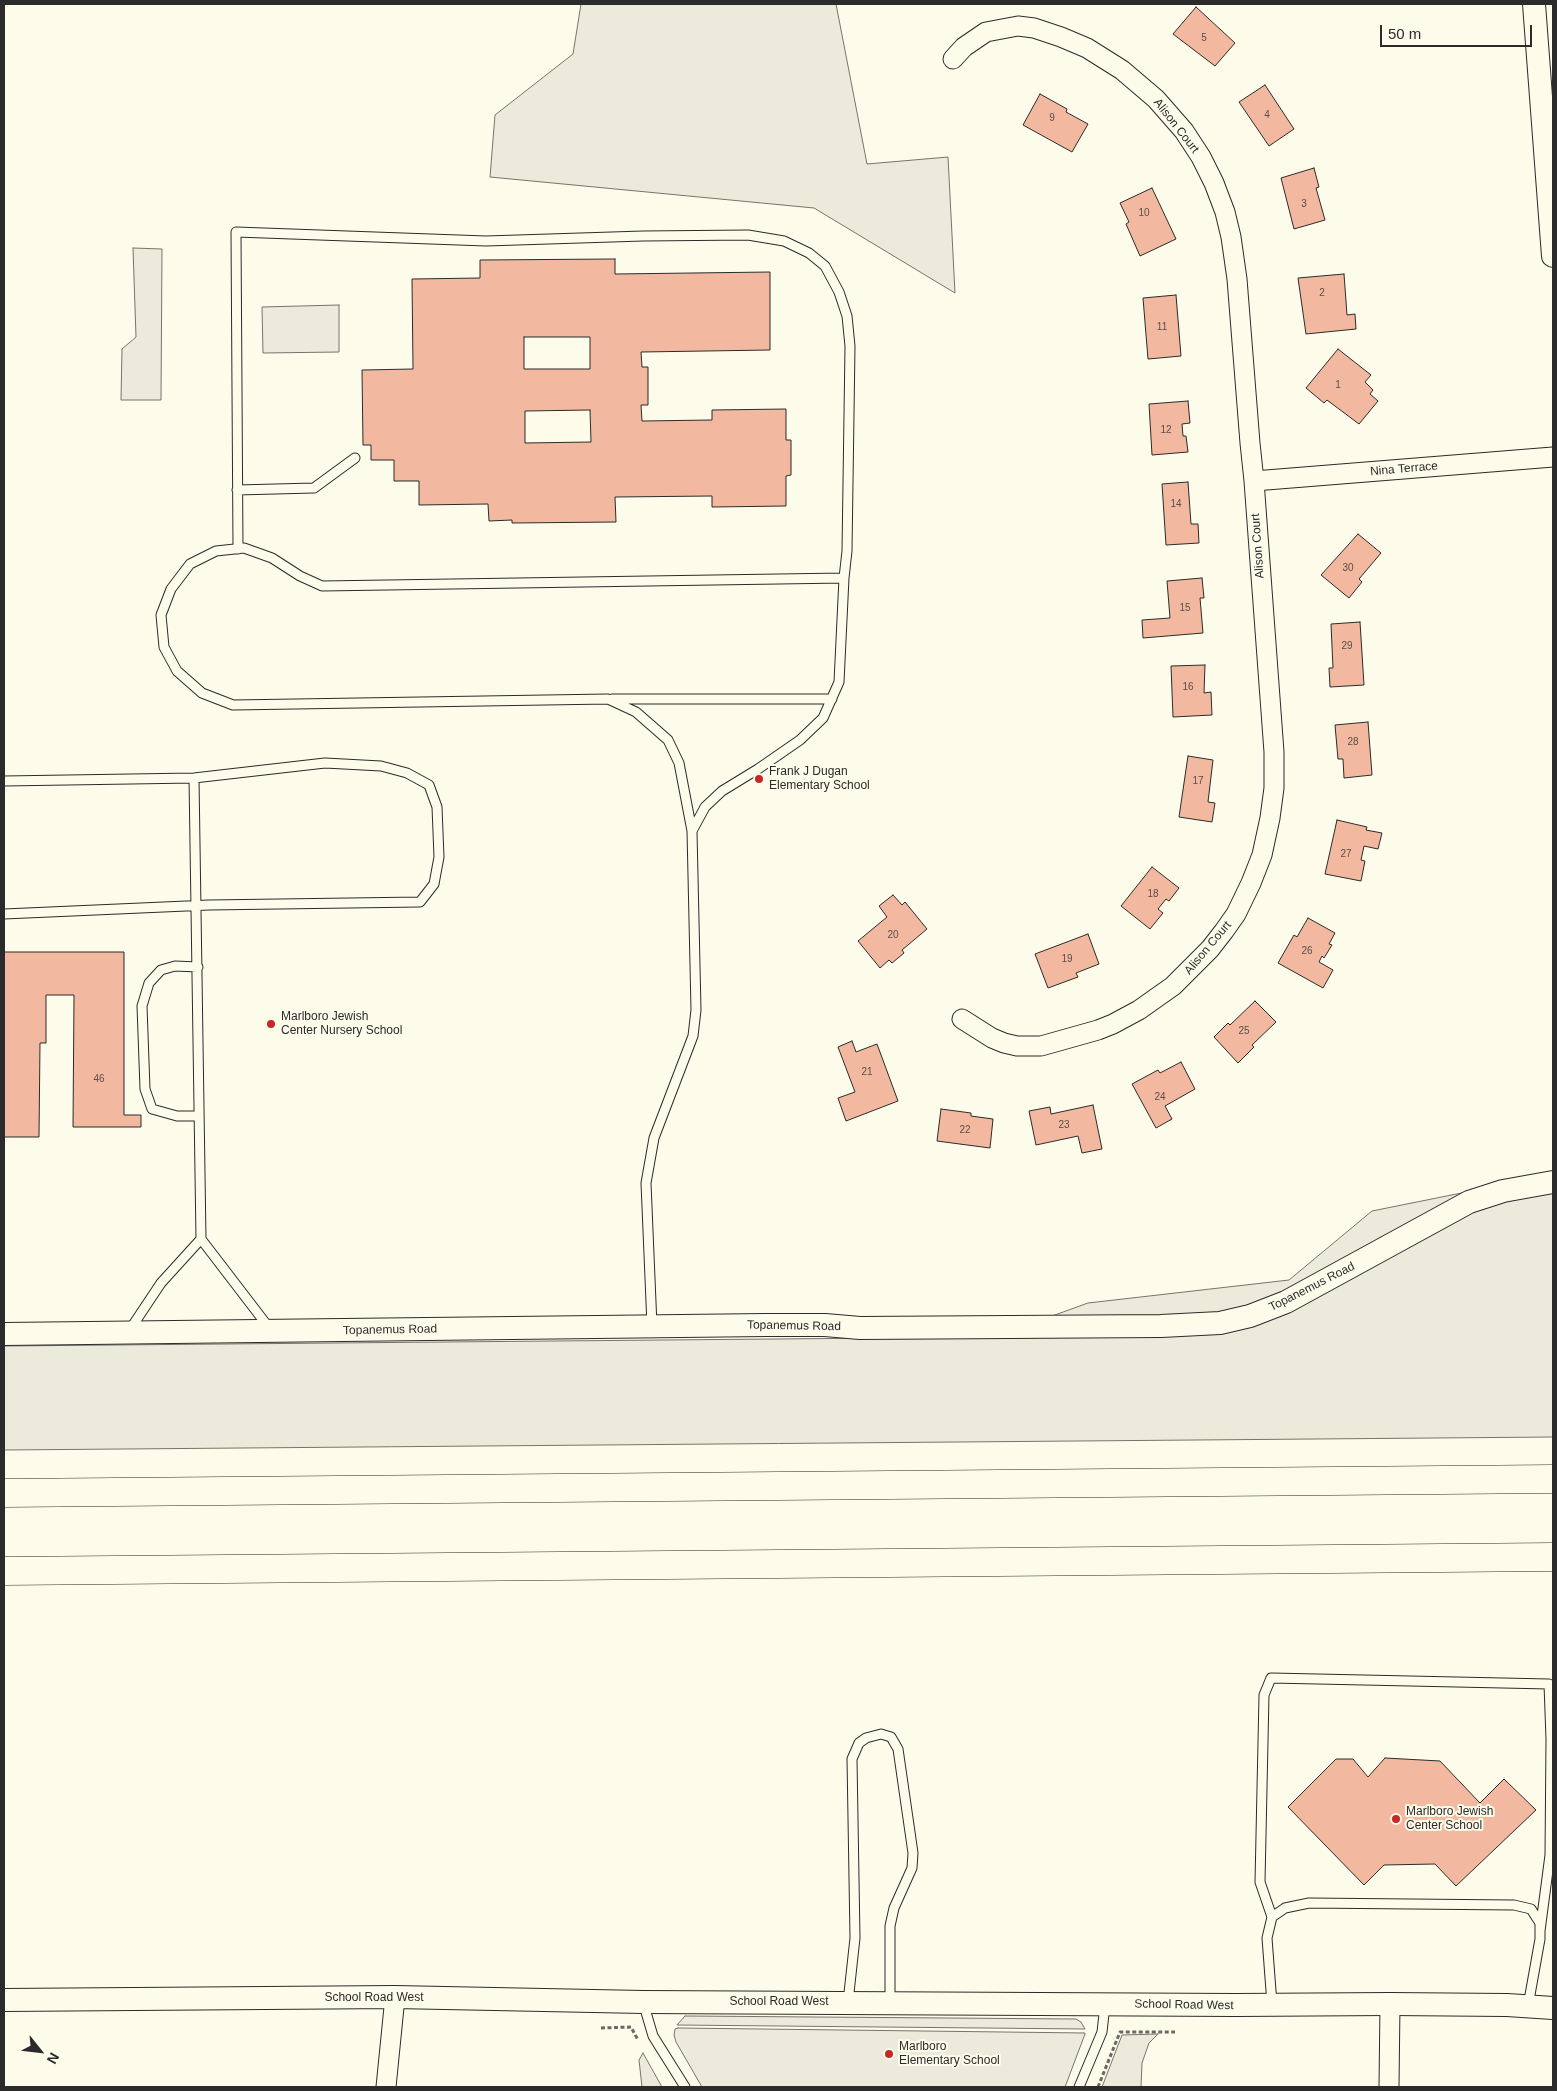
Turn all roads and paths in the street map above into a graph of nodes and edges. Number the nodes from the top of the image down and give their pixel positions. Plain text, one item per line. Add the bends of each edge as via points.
1 (1534, 4) edge
2 (953, 59) dead end
3 (1546, 59) edge
4 (1553, 256) edge
5 (1553, 457) edge
6 (355, 458) dead end
7 (1254, 481) junction
8 (237, 490) junction
9 (238, 549) junction
10 (844, 578) junction
11 (608, 699) junction
12 (832, 699) junction
13 (194, 778) junction
14 (4, 781) edge
15 (692, 831) junction
16 (197, 905) junction
17 (4, 914) edge
18 (198, 967) junction
19 (962, 1019) dead end
20 (199, 1116) junction
21 (1553, 1182) edge
22 (201, 1239) junction
23 (652, 1326) junction
24 (273, 1332) junction
25 (128, 1333) junction
26 (4, 1334) edge
27 (1553, 1479) edge
28 (4, 1493) edge
29 (1553, 1557) edge
30 (4, 1571) edge
31 (1272, 1917) junction
32 (1540, 1931) junction
33 (395, 1997) junction
34 (4, 2000) edge
35 (643, 2002) junction
36 (848, 2002) junction
37 (890, 2002) junction
38 (1105, 2004) junction
39 (1272, 2004) junction
40 (1390, 2004) junction
41 (1528, 2006) junction
42 (1553, 2008) edge
43 (601, 2028) dead end
44 (1175, 2032) dead end
45 (640, 2044) dead end
46 (386, 2087) edge
47 (685, 2087) edge
48 (1080, 2087) edge
49 (1098, 2087) edge
50 (1389, 2087) edge

1 - 3 street
2 - 7 street, Alison Court via 986,32 1018,26 1034,28 1087,48 1122,70 1156,99 1184,131 1214,183 1231,237
3 - 4 street
5 - 7 street, Nina Terrace
6 - 8 lane via 314,488
7 - 19 street, Alison Court via 1274,788 1262,855 1236,914 1210,949 1173,986 1139,1010 1098,1030 1049,1044 1017,1046 992,1038
8 - 9 lane
8 - 10 lane via 236,232 486,241 748,236 784,241 809,253 825,266 847,316 850,346
9 - 10 lane via 244,548 272,558 322,586
9 - 11 lane via 216,551 190,564 171,589 161,615 164,647 177,671 202,693 233,705
10 - 12 lane via 839,682
11 - 12 lane
11 - 15 lane via 636,712 668,740 679,763
12 - 15 lane via 823,718 800,740 722,791 705,807
13 - 14 lane
13 - 16 lane
13 - 16 lane via 325,763 381,766 407,773 429,785 437,807 439,857 434,884 420,902
15 - 23 lane via 696,1010 693,1036 654,1138 646,1184
16 - 17 lane
16 - 18 lane
18 - 20 lane
18 - 20 lane via 176,966 162,970 149,983 142,1006 145,1089 152,1109 177,1116
20 - 22 lane
21 - 23 street, Topanemus Road via 1503,1190 1469,1202 1286,1302 1220,1323 860,1328 825,1325
22 - 24 lane
22 - 25 lane via 161,1283
23 - 24 street, Topanemus Road
24 - 25 street, Topanemus Road
25 - 26 street, Topanemus Road
27 - 28 highway
29 - 30 highway
31 - 32 lane via 1285,1908 1309,1903 1514,1905 1531,1909 1540,1924
31 - 32 lane via 1260,1882 1264,1695 1271,1678 1549,1684 1550,1855
31 - 39 lane via 1267,1938
32 - 41 lane
33 - 34 street, School Road West
33 - 35 street, School Road West
33 - 46 street
35 - 36 street, School Road West
35 - 47 lane via 652,2036
36 - 37 street, School Road West
36 - 37 lane via 855,1938 852,1759 859,1743 881,1734 890,1737 898,1749 913,1853 912,1868 894,1908 890,1926
37 - 38 street, School Road West
38 - 39 street, School Road West
38 - 48 lane via 1102,2032
39 - 40 street, School Road West
40 - 41 street, School Road West
40 - 50 street
41 - 42 street, School Road West
43 - 45 path via 630,2027
44 - 49 path via 1120,2032

